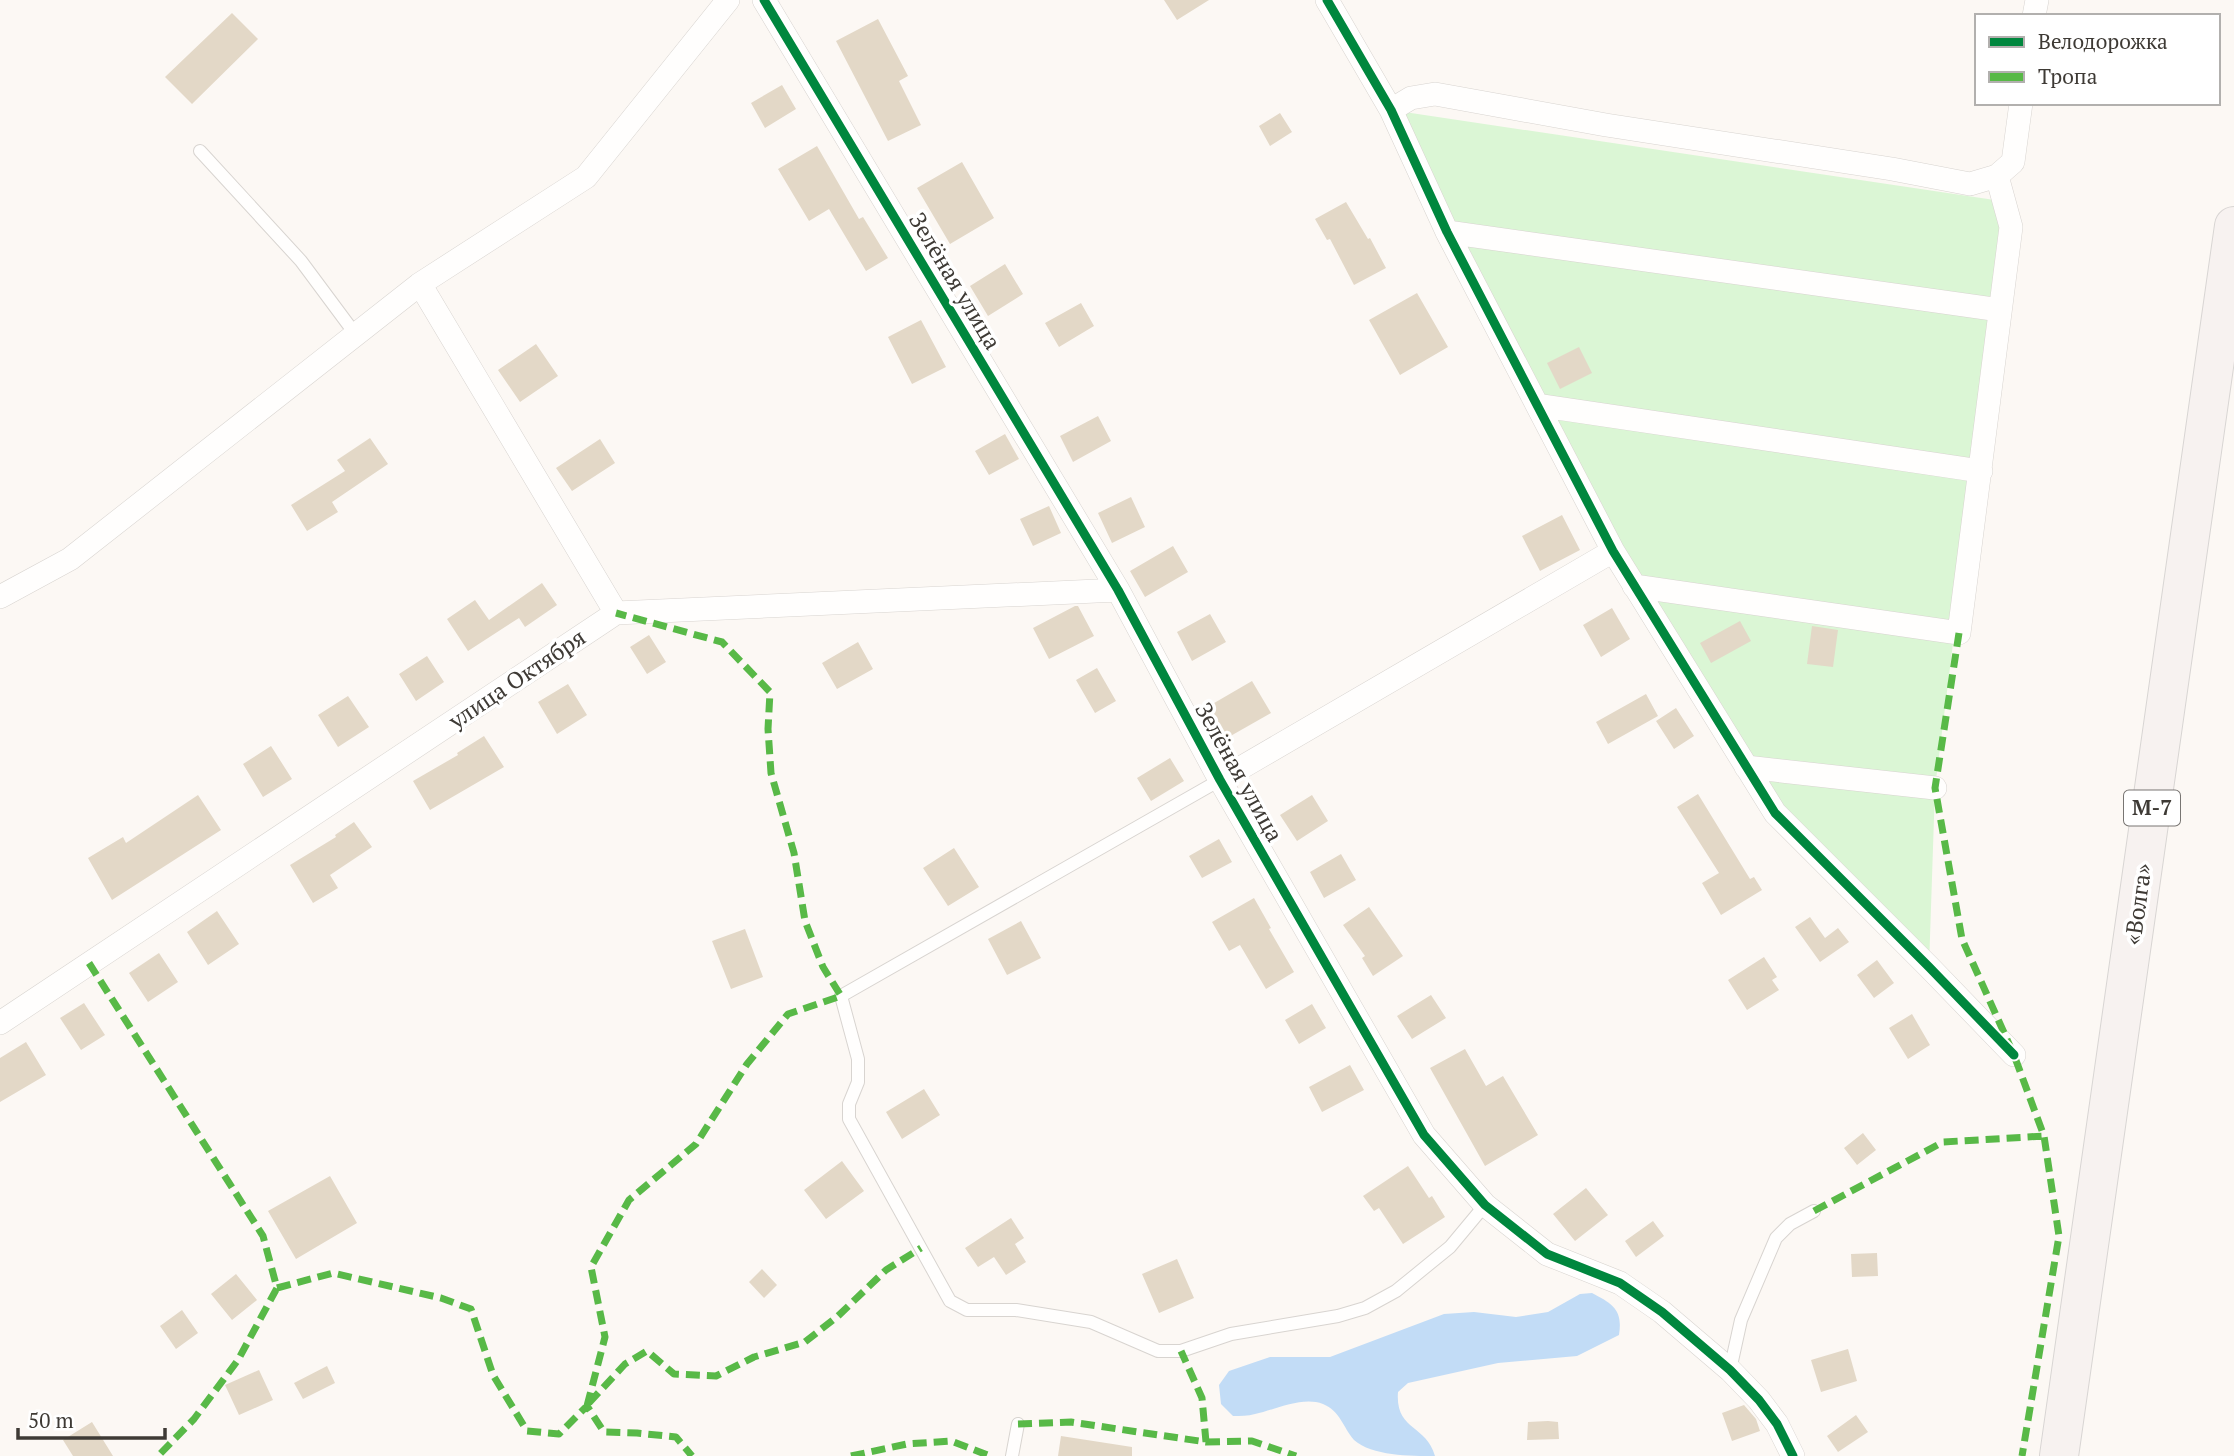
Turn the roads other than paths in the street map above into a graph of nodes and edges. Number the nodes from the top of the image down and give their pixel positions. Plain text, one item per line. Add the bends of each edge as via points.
1 (728, 0) edge
2 (764, 0) edge
3 (1328, 0) edge
4 (2021, 105) edge
5 (1391, 110) junction
6 (200, 150) dead end
7 (2005, 169) junction
8 (2234, 226) edge
9 (1447, 232) junction
10 (420, 284) junction
11 (2000, 310) junction
12 (356, 335) junction
13 (1537, 405) junction
14 (1980, 471) junction
15 (1613, 551) junction
16 (1633, 586) junction
17 (1118, 590) junction
18 (0, 597) edge
19 (616, 613) junction
20 (1746, 767) junction
21 (1220, 780) junction
22 (1935, 788) dead end
23 (0, 1023) edge
24 (2014, 1055) dead end
25 (1485, 1205) junction
26 (1814, 1211) dead end
27 (1730, 1370) junction
28 (1017, 1424) dead end
29 (1012, 1456) edge
30 (1793, 1456) edge
31 (2059, 1456) edge

1 - 10 street via 586,177
2 - 17 street, Зелёная улица
3 - 5 street
4 - 7 street
5 - 7 street via 1411,98 1436,94 1970,184
5 - 9 street
6 - 12 lane via 302,261
7 - 11 street via 2011,227
8 - 31 highway, «Волга» / М-7
9 - 11 street
9 - 13 street
10 - 12 street
10 - 19 street
11 - 14 street
12 - 18 street via 70,559
13 - 14 street
13 - 15 street
14 - 16 street via 1959,633
15 - 16 street
15 - 21 street
16 - 20 street
17 - 19 street
17 - 21 street, Зелёная улица
19 - 23 street, улица Октября
20 - 22 street
20 - 24 street via 1775,814
21 - 25 street, Зелёная улица via 1424,1135
21 - 25 lane via 841,996 858,1059 849,1119 950,1301 967,1310 1016,1310 1091,1322 1158,1351 1181,1351 1231,1334 1365,1308 1396,1291 1450,1247
25 - 27 street, Зелёная улица via 1547,1254 1620,1283
26 - 27 lane via 1776,1238 1741,1320
27 - 30 street, Зелёная улица via 1777,1424
28 - 29 lane

